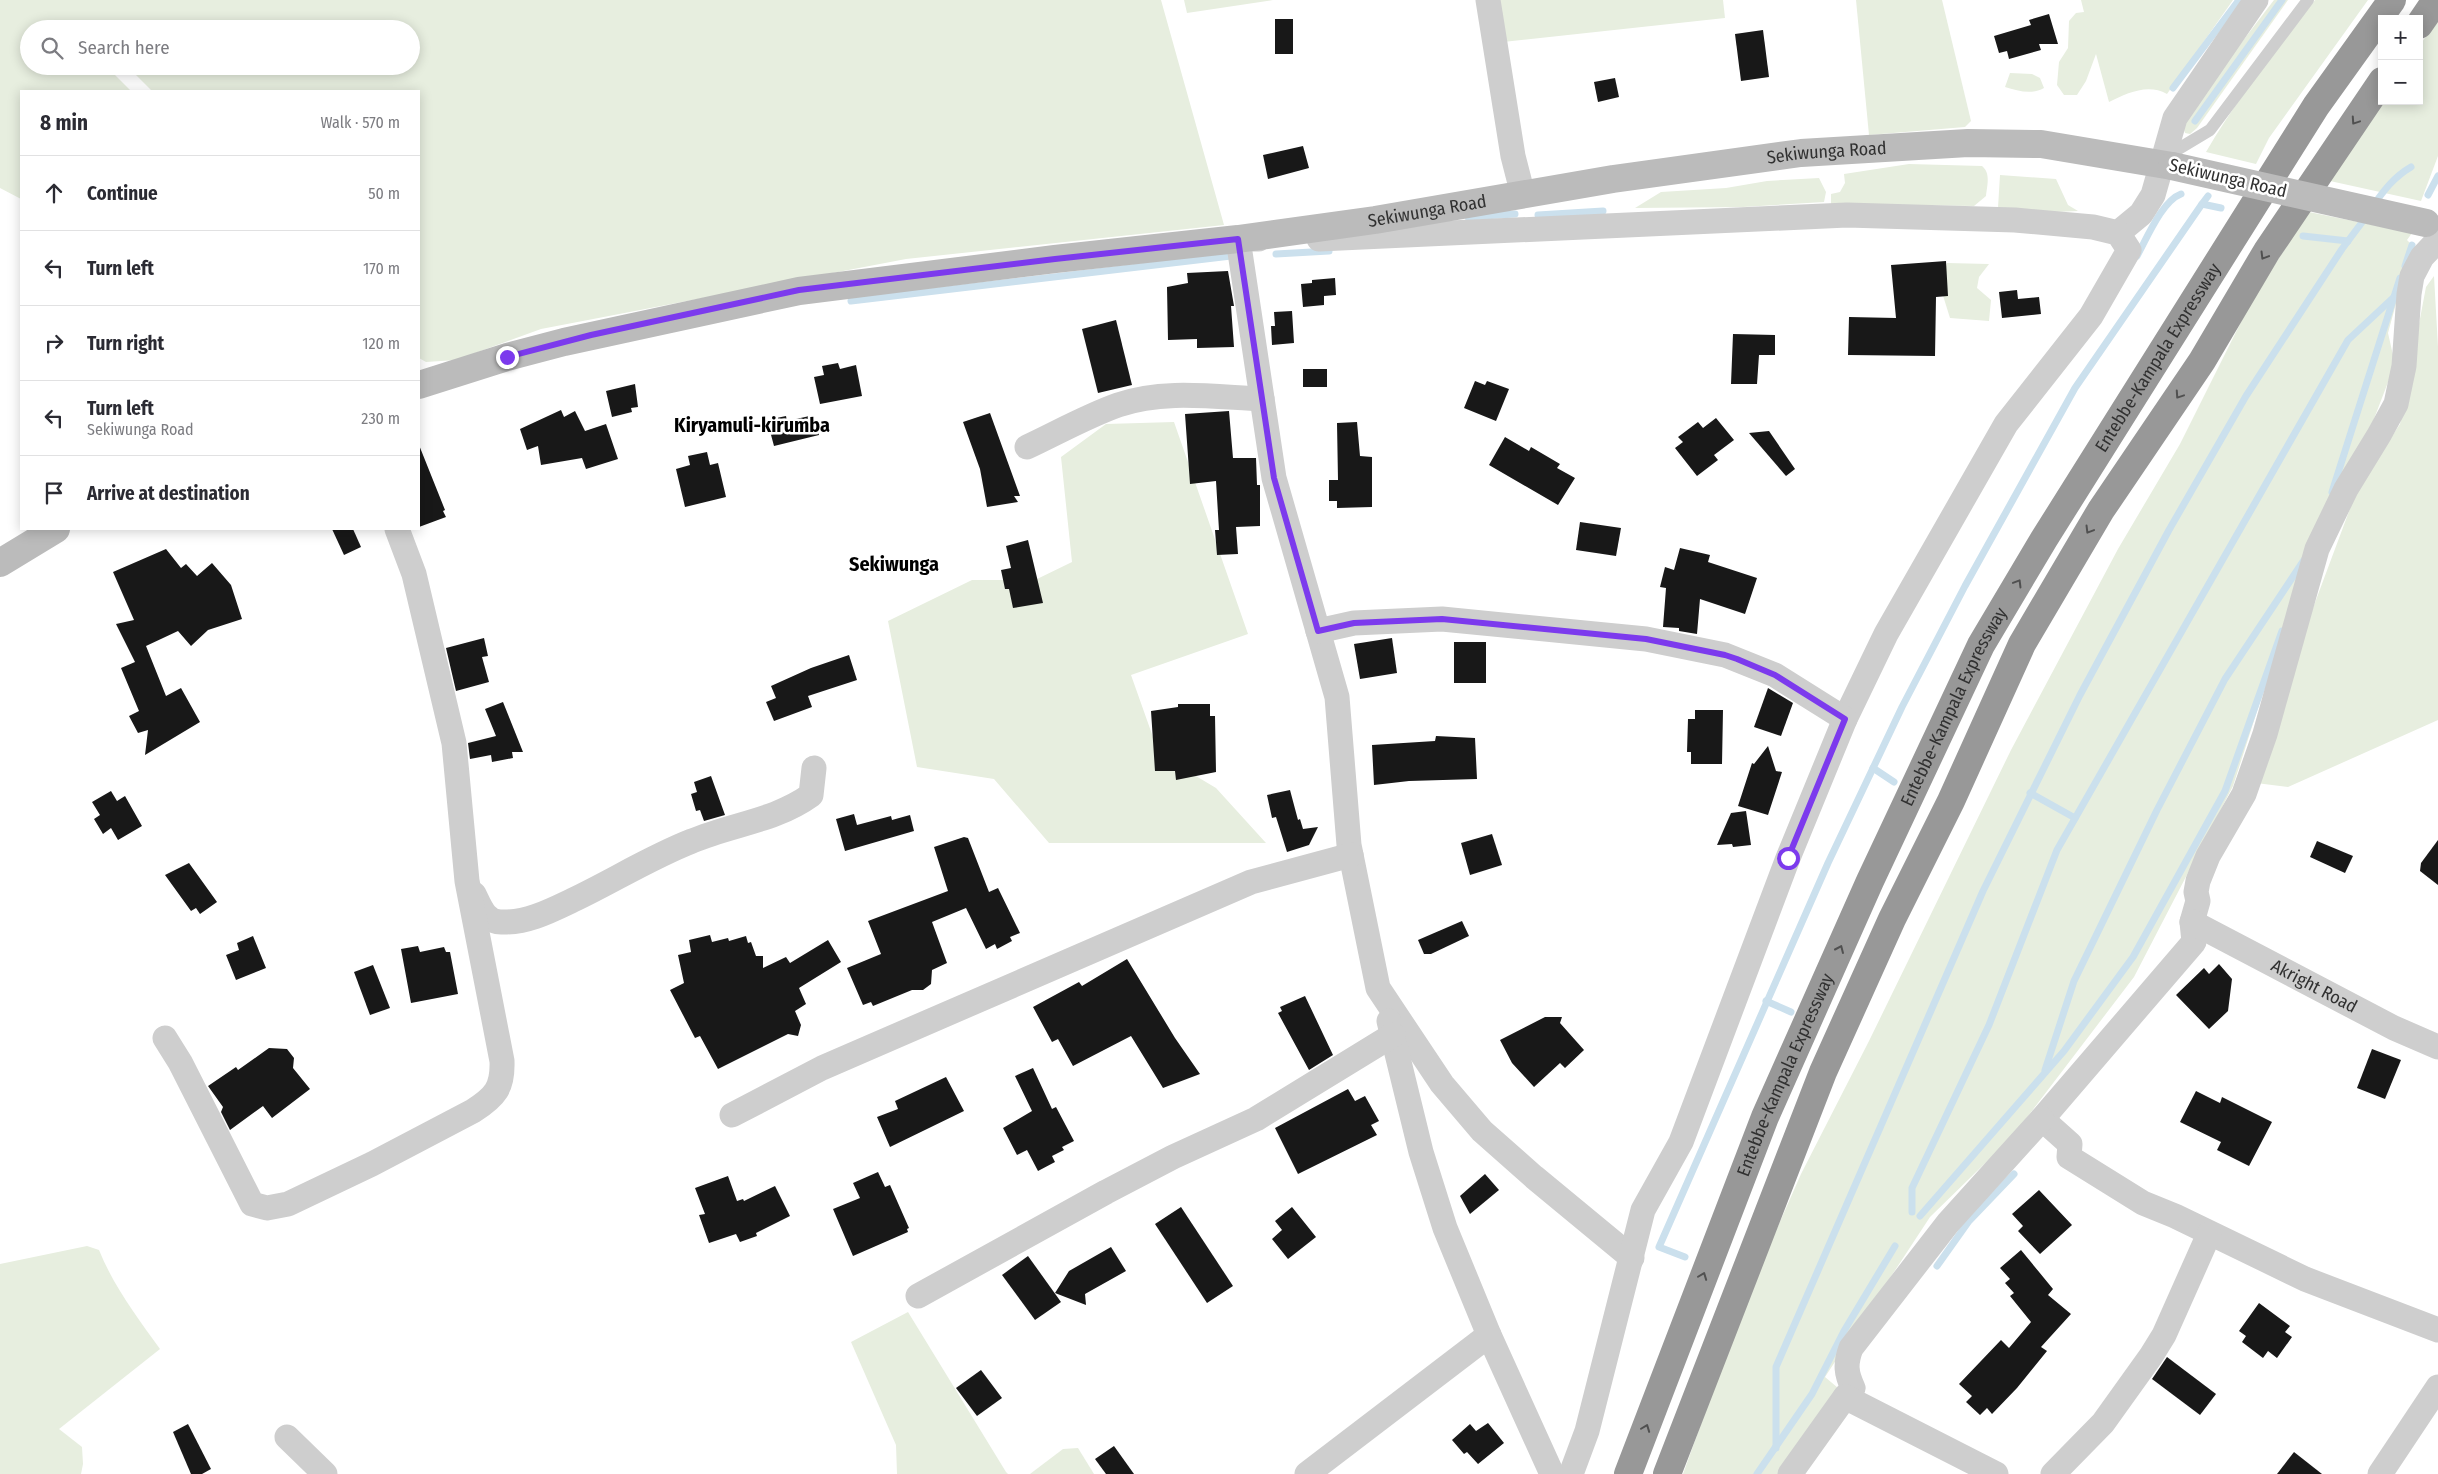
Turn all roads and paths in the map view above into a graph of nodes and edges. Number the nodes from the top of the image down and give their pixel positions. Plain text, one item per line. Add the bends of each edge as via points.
1 (1488, 0) edge
2 (2256, 0) edge
3 (2308, 0) edge
4 (2392, 0) edge
5 (2436, 0) edge
6 (2423, 19) edge
7 (2378, 87) edge
8 (2166, 162) junction
9 (1523, 195) junction
10 (2434, 229) edge
11 (2118, 234) junction
12 (1238, 239) junction
13 (420, 386) edge
14 (1262, 399) junction
15 (1027, 447) dead end
16 (54, 530) edge
17 (397, 530) edge
18 (0, 563) edge
19 (1318, 631) junction
20 (1845, 719) junction
21 (814, 768) dead end
22 (1351, 855) junction
23 (467, 881) junction
24 (2192, 922) junction
25 (1378, 988) junction
26 (1393, 1035) junction
27 (165, 1038) dead end
28 (2438, 1047) edge
29 (732, 1115) dead end
30 (2042, 1119) junction
31 (2209, 1234) junction
32 (1632, 1258) junction
33 (918, 1296) dead end
34 (2438, 1330) edge
35 (1489, 1335) junction
36 (2438, 1387) edge
37 (1844, 1397) junction
38 (287, 1437) dead end
39 (325, 1474) edge
40 (1307, 1474) edge
41 (1552, 1474) edge
42 (1571, 1474) edge
43 (1628, 1474) edge
44 (1667, 1474) edge
45 (1790, 1474) edge
46 (1996, 1474) edge
47 (2053, 1474) edge
48 (2380, 1474) edge

1 - 9 street via 1513,156
2 - 8 street via 2175,118
3 - 8 lane via 2210,130
43 -> 4 highway, Entebbe-Kampala Expressway via 1765,1117 1870,881 1981,645 2311,114
5 - 6 highway
7 -> 44 highway, Entebbe-Kampala Expressway via 2268,251 2202,361 2101,510 2022,644 1823,1072
8 - 9 main road, Sekiwunga Road via 2041,144 1968,143 1801,153
8 - 10 main road, Sekiwunga Road, bridge
8 - 11 street via 2153,195 2140,214
9 - 12 main road, Sekiwunga Road
10 - 24 street via 2412,276 2404,366 2396,404 2346,489 2316,549 2265,734 2244,794 2208,856 2198,881 2198,902
11 - 12 street via 2093,227 2015,220 1847,215 1312,239
11 - 20 street via 2129,250 2117,273 2091,316 2006,424 1886,634
12 - 13 main road, Sekiwunga Road via 799,290 564,342
12 - 14 street
14 - 15 street via 1187,395 1151,398 1118,405
14 - 19 street via 1274,478
16 - 18 main road
17 - 23 street via 414,574 454,743
19 - 20 street via 1354,623 1442,619 1646,639 1737,659 1775,675
19 - 22 street via 1337,697
20 - 32 street via 1784,867 1681,1142 1643,1210
21 - 23 street via 811,795 799,804 770,818 691,841 541,915 511,922 491,920 484,914
22 - 25 street
22 - 29 street via 1251,882 822,1068
23 - 27 street via 503,1079 497,1091 473,1111 372,1164 288,1204 267,1208 252,1204
24 - 28 street, Akright Road via 2386,1024
24 - 30 street via 2194,942
25 - 26 street
25 - 32 street via 1442,1084 1482,1131
26 - 33 street via 1256,1119 1106,1192
26 - 35 street via 1421,1152 1445,1228
30 - 31 street via 2070,1144 2069,1157 2143,1203
30 - 37 street via 1948,1223 1851,1348 1846,1361 1853,1388
31 - 34 street via 2305,1279
31 - 47 street via 2164,1335 2151,1356 2103,1423
32 - 42 street via 1587,1431
35 - 40 street
35 - 41 street
36 - 48 street
37 - 45 street
37 - 46 street
38 - 39 street

